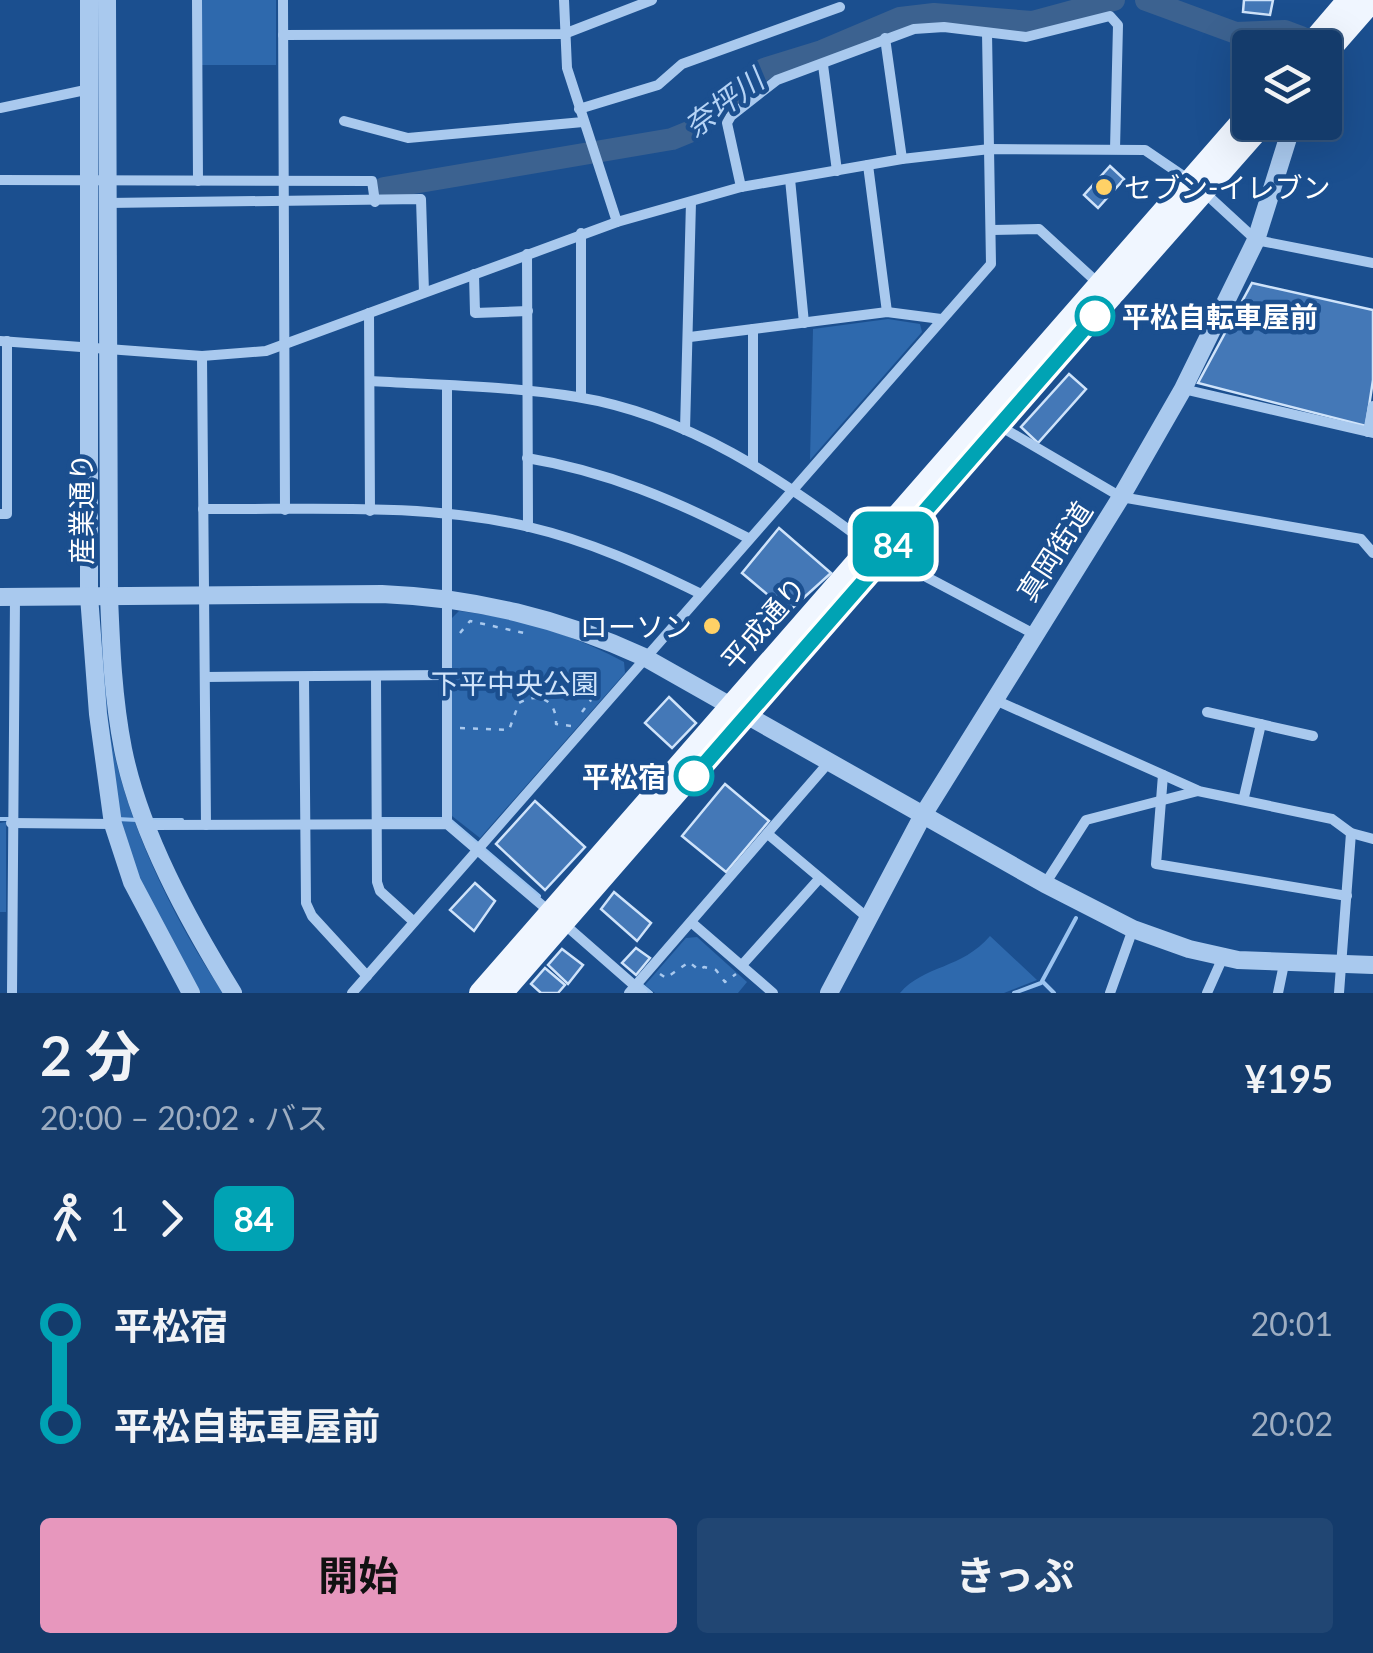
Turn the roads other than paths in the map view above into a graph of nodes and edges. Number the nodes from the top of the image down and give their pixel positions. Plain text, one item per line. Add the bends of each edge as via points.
1 (90, 0) edge
2 (106, 0) edge
3 (197, 0) edge
4 (283, 0) edge
5 (564, 0) edge
6 (652, 0) edge
7 (1348, 0) edge
8 (1373, 0) edge
9 (840, 6) dead end
10 (1322, 30) edge
11 (987, 33) junction
12 (564, 34) junction
13 (283, 35) junction
14 (1342, 36) edge
15 (885, 38) junction
16 (822, 65) junction
17 (90, 90) junction
18 (0, 108) edge
19 (579, 109) junction
20 (344, 122) dead end
21 (583, 122) junction
22 (1232, 137) edge
23 (1247, 140) edge
24 (1287, 140) edge
25 (990, 149) junction
26 (1116, 149) junction
27 (902, 159) junction
28 (868, 165) junction
29 (837, 170) junction
30 (790, 179) junction
31 (0, 180) edge
32 (98, 180) junction
33 (198, 181) junction
34 (284, 182) junction
35 (1197, 186) junction
36 (742, 187) junction
37 (374, 202) junction
38 (691, 202) junction
39 (283, 203) junction
40 (107, 204) junction
41 (617, 222) junction
42 (992, 230) junction
43 (581, 234) junction
44 (1256, 240) junction
45 (528, 254) junction
46 (1373, 263) edge
47 (474, 274) junction
48 (1100, 285) junction
49 (424, 292) junction
50 (528, 310) junction
51 (887, 312) junction
52 (370, 313) junction
53 (941, 319) junction
54 (804, 322) junction
55 (753, 329) junction
56 (690, 337) junction
57 (4, 341) edge
58 (284, 346) junction
59 (99, 350) junction
60 (202, 356) junction
61 (370, 381) junction
62 (447, 386) junction
63 (1183, 389) junction
64 (528, 391) junction
65 (580, 397) junction
66 (1373, 406) edge
67 (998, 425) junction
68 (685, 430) junction
69 (1370, 433) edge
70 (527, 458) junction
71 (754, 463) junction
72 (795, 488) junction
73 (1122, 497) junction
74 (203, 509) junction
75 (285, 510) junction
76 (370, 511) junction
77 (0, 514) edge
78 (445, 514) junction
79 (528, 526) junction
80 (748, 538) junction
81 (877, 550) junction
82 (1373, 552) edge
83 (699, 594) junction
84 (204, 595) junction
85 (89, 596) junction
86 (109, 596) junction
87 (8, 597) edge
88 (445, 597) junction
89 (1034, 634) junction
90 (644, 657) junction
91 (444, 675) junction
92 (376, 676) junction
93 (205, 677) junction
94 (304, 677) junction
95 (993, 699) junction
96 (738, 710) junction
97 (1207, 712) dead end
98 (1261, 724) junction
99 (1313, 736) dead end
100 (830, 762) junction
101 (1163, 775) junction
102 (1198, 790) junction
103 (1244, 797) junction
104 (1159, 804) junction
105 (6, 810) edge
106 (923, 815) junction
107 (12, 823) junction
108 (376, 823) junction
109 (113, 824) junction
110 (305, 824) junction
111 (448, 824) junction
112 (206, 825) junction
113 (149, 826) junction
114 (1351, 833) junction
115 (769, 835) junction
116 (1373, 839) edge
117 (477, 849) junction
118 (818, 880) junction
119 (1045, 884) junction
120 (1346, 896) junction
121 (557, 918) junction
122 (868, 919) junction
123 (414, 922) junction
124 (690, 922) junction
125 (1133, 929) junction
126 (1223, 956) junction
127 (1284, 964) junction
128 (1342, 964) junction
129 (743, 965) junction
130 (1373, 965) edge
131 (367, 976) junction
132 (636, 991) edge
133 (12, 993) edge
134 (191, 993) edge
135 (233, 993) edge
136 (352, 993) edge
137 (480, 993) edge
138 (502, 993) edge
139 (774, 993) edge
140 (829, 993) edge
141 (1110, 993) edge
142 (1207, 993) edge
143 (1278, 993) edge
144 (1339, 993) edge

1 - 17 street, 産業通り
2 - 32 street, 産業通り
3 - 33 street
4 - 13 street
5 - 12 street
6 - 12 street
7 - 10 main road
8 - 14 main road
9 - 19 street via 682,64 658,85
11 - 15 street via 944,26
11 - 25 street
11 - 26 street via 1026,36 1110,16 1118,25
12 - 13 street
12 - 19 street
13 - 34 street
15 - 16 street
15 - 27 street
16 - 29 street
16 - 36 street via 778,80 730,116
17 - 18 street
17 - 32 street, 産業通り
19 - 21 street
20 - 21 street via 408,138
21 - 41 street
22 - 35 main road, 平成通り
23 - 35 main road, 平成通り
24 - 44 street, 真岡街道
25 - 26 street
25 - 27 street
25 - 42 street
26 - 35 street via 1145,150
27 - 28 street
28 - 29 street
28 - 51 street
29 - 30 street
30 - 36 street
30 - 54 street
31 - 32 street
32 - 33 street
32 - 40 street, 産業通り
32 - 59 street, 産業通り
33 - 34 street
34 - 37 street via 372,181
34 - 39 street
35 - 44 street
35 - 48 main road, 平成通り
35 - 67 main road, 平成通り
36 - 38 street
37 - 39 street
37 - 49 street via 421,199
38 - 41 street
38 - 56 street
39 - 40 street
39 - 58 street
40 - 59 street, 産業通り
41 - 43 street
42 - 48 street via 1039,230
42 - 53 street via 991,264
43 - 45 street
43 - 65 street
44 - 46 street
44 - 63 street, 真岡街道
45 - 47 street
45 - 50 street
47 - 49 street
47 - 50 street via 475,313
48 - 81 main road, 平成通り
49 - 52 street
50 - 64 street
51 - 53 street
51 - 54 street
52 - 58 street
52 - 61 street
53 - 72 street
54 - 55 street
55 - 56 street
55 - 71 street
56 - 68 street
57 - 59 street
57 - 77 street via 8,514
58 - 60 street
58 - 75 street
59 - 60 street
59 - 85 street, 産業通り
59 - 86 street, 産業通り
60 - 74 street
61 - 62 street
61 - 76 street
62 - 64 street
62 - 78 street
63 - 69 street
63 - 73 street, 真岡街道
64 - 65 street
64 - 70 street
65 - 68 street
66 - 69 street
67 - 73 street
67 - 81 main road, 平成通り
68 - 71 street
70 - 79 street
70 - 80 street via 584,467
71 - 72 street
72 - 80 street
72 - 81 street
73 - 82 street via 1361,539
73 - 89 street, 真岡街道
74 - 75 street
74 - 84 street
75 - 76 street
76 - 78 street
78 - 79 street
78 - 88 street
79 - 83 street via 584,542
80 - 83 street
81 - 89 street
81 - 96 main road, 平成通り
83 - 90 street
84 - 86 street
84 - 88 street
84 - 93 street
85 - 86 street
85 - 87 street
85 - 109 street, 産業通り
86 - 113 street, 産業通り via 123,752
87 - 105 street
88 - 90 street via 581,628
88 - 91 street
89 - 95 street, 真岡街道
90 - 96 street
90 - 117 street
91 - 92 street
91 - 111 street
92 - 94 street
92 - 108 street
93 - 94 street
93 - 112 street
94 - 110 street
95 - 101 street
95 - 106 street, 真岡街道
96 - 100 street
96 - 121 main road, 平成通り
97 - 98 street
98 - 99 street
98 - 103 street
100 - 106 street
100 - 115 street
101 - 102 street
101 - 104 street
102 - 103 street
102 - 104 street
103 - 114 street via 1332,819
104 - 119 street via 1086,820
104 - 120 street via 1156,864
105 - 107 street
106 - 119 street
106 - 122 street, 真岡街道
107 - 109 street
107 - 133 street
108 - 110 street
108 - 111 street
108 - 123 street via 380,891
109 - 134 street, 産業通り via 132,882
110 - 112 street
110 - 131 street via 306,903
111 - 117 street
112 - 113 street
113 - 135 street, 産業通り via 200,940
114 - 116 street
114 - 120 street
115 - 118 street
115 - 124 street
117 - 121 street
117 - 123 street
118 - 122 street
118 - 129 street
119 - 125 street
120 - 128 street
121 - 132 street
121 - 137 main road, 平成通り
121 - 138 main road, 平成通り
122 - 140 street, 真岡街道
123 - 131 street
124 - 129 street
124 - 132 street
125 - 126 street
125 - 141 street
126 - 127 street
126 - 142 street
127 - 128 street
127 - 143 street
128 - 130 street
128 - 144 street
129 - 139 street
131 - 136 street

